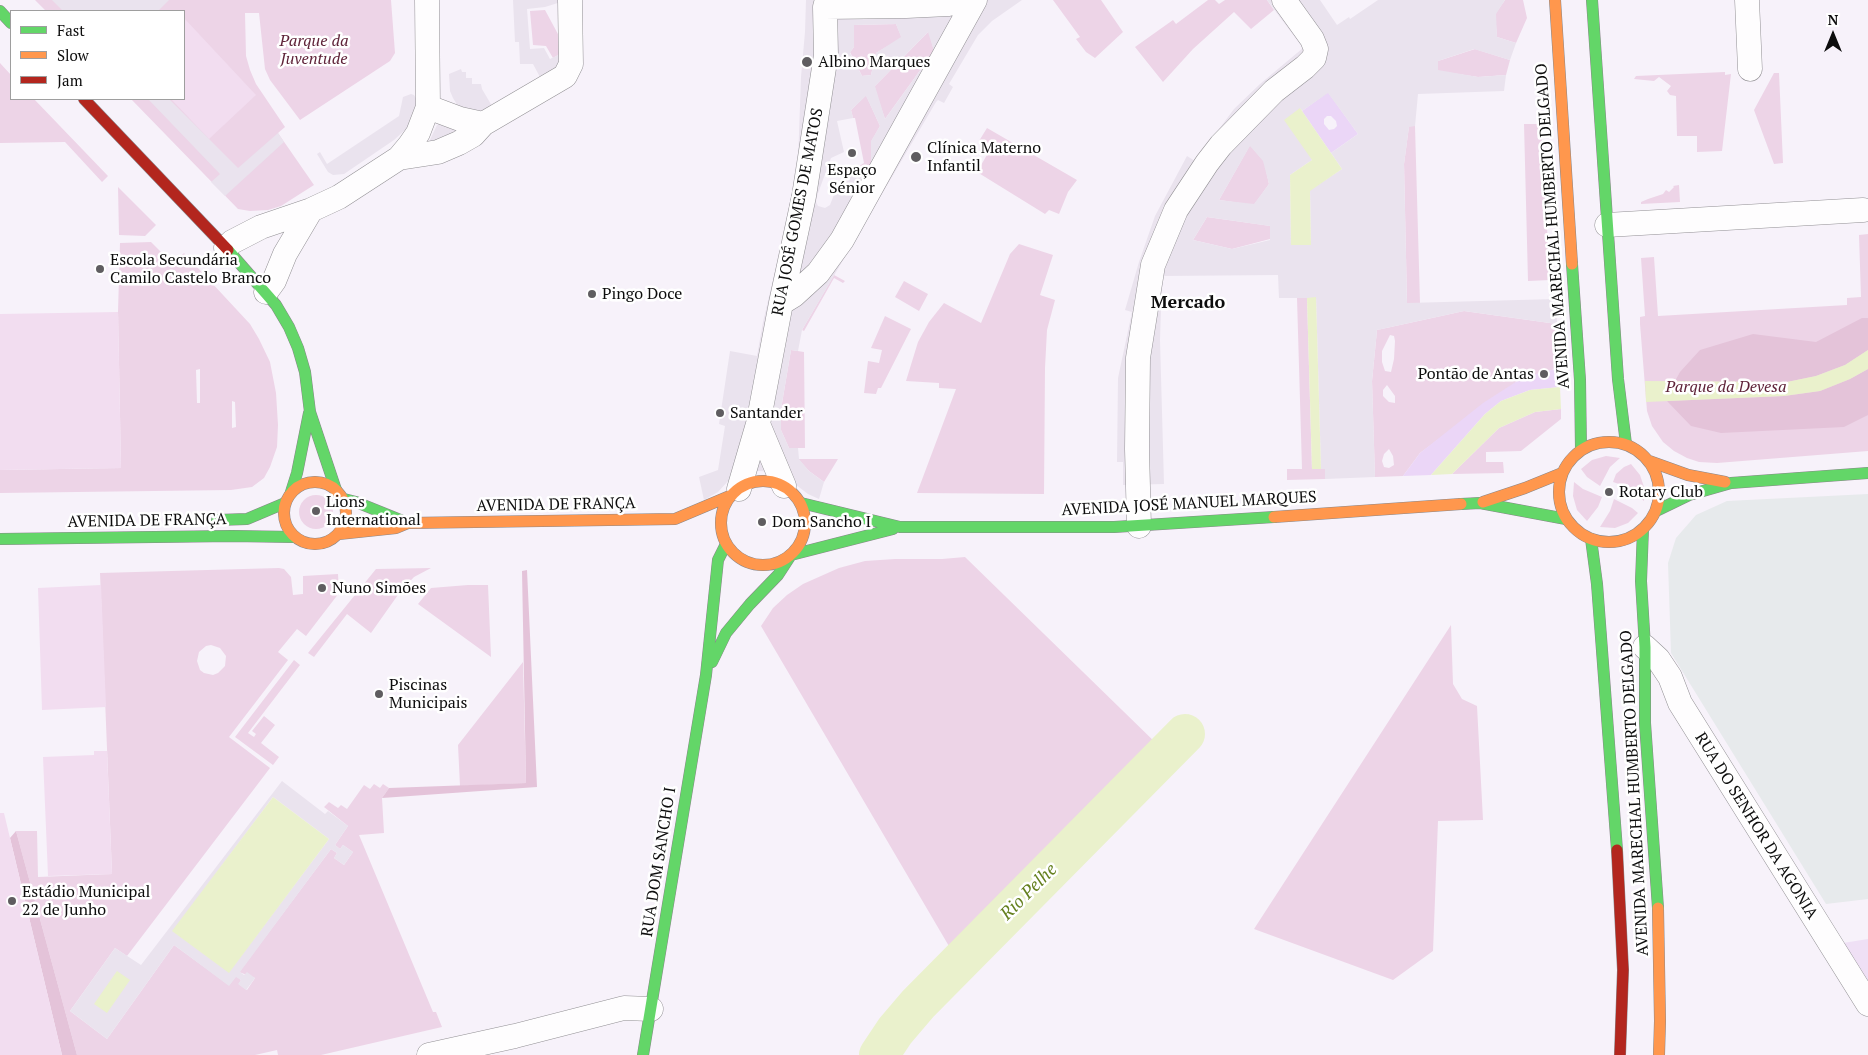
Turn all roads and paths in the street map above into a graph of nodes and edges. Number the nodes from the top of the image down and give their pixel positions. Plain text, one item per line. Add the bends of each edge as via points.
1 (427, 0) edge
2 (570, 0) edge
3 (964, 0) edge
4 (975, 0) edge
5 (1284, 0) edge
6 (1555, 0) edge
7 (1592, 0) edge
8 (1747, 0) edge
9 (826, 4) edge
10 (0, 11) edge
11 (10, 21) edge
12 (1750, 69) dead end
13 (85, 100) edge
14 (428, 107) junction
15 (483, 124) junction
16 (399, 158) junction
17 (311, 210) junction
18 (1863, 210) dead end
19 (1607, 225) junction
20 (226, 248) junction
21 (266, 292) junction
22 (781, 303) junction
23 (310, 412) junction
24 (758, 424) junction
25 (1626, 444) junction
26 (1581, 450) junction
27 (1649, 461) junction
28 (1562, 473) junction
29 (1868, 473) edge
30 (1731, 483) junction
31 (784, 486) junction
32 (336, 490) junction
33 (291, 492) junction
34 (735, 492) junction
35 (344, 499) junction
36 (285, 503) junction
37 (801, 503) junction
38 (1480, 503) junction
39 (1656, 511) junction
40 (675, 519) junction
41 (1566, 519) junction
42 (204, 520) dead end
43 (408, 523) junction
44 (687, 526) dead end
45 (1139, 526) junction
46 (900, 527) junction
47 (1643, 529) junction
48 (339, 534) junction
49 (294, 537) junction
50 (709, 537) dead end
51 (0, 539) edge
52 (1591, 539) junction
53 (726, 544) junction
54 (791, 555) junction
55 (1645, 648) junction
56 (706, 675) junction
57 (1868, 1004) edge
58 (651, 1009) junction
59 (429, 1055) edge
60 (643, 1055) edge
61 (1620, 1055) edge
62 (1659, 1055) edge

1 - 14 street
2 - 15 street via 570,70
3 - 9 street via 906,6
4 - 22 street via 842,240 818,273
5 - 45 street via 1312,39 1316,49 1314,58 1274,91 1221,145 1198,174 1176,210 1153,265 1138,358
6 - 26 main road, AVENIDA MARECHAL HUMBERTO DELGADO via 1580,380
7 - 19 main road
8 - 12 street
9 - 22 street, RUA JOSÉ GOMES DE MATOS via 826,55 804,196
10 - 11 main road
13 - 20 main road
14 - 15 street
14 - 16 street via 418,133
15 - 16 street via 472,135 438,152
16 - 17 street via 339,197
17 - 20 street via 261,227
17 - 21 street
18 - 19 street
19 - 25 main road
20 - 21 main road
21 - 23 main road via 290,327 298,348
22 - 24 street, RUA JOSÉ GOMES DE MATOS
23 - 32 main road
23 - 33 main road
24 - 31 street
24 - 34 street, RUA JOSÉ GOMES DE MATOS
25 - 26 main road via 1611,441
25 - 27 main road
26 - 28 main road
27 - 30 main road via 1688,475
27 - 39 main road via 1657,475 1660,490
28 - 38 main road, AVENIDA JOSÉ MANUEL MARQUES
28 - 41 main road via 1558,492
29 - 30 main road
30 - 39 main road via 1689,494
31 - 34 main road via 761,481 749,483
31 - 37 main road
32 - 33 main road via 318,482 299,486
32 - 35 main road
33 - 36 main road
34 - 40 main road, AVENIDA DE FRANÇA
34 - 53 main road via 722,513 722,534
35 - 43 main road, AVENIDA DE FRANÇA
35 - 48 main road via 346,518
36 - 42 main road, AVENIDA DE FRANÇA via 247,519
36 - 49 main road via 284,521
37 - 46 main road, AVENIDA JOSÉ MANUEL MARQUES
37 - 54 main road via 805,514 803,536
38 - 41 main road, AVENIDA JOSÉ MANUEL MARQUES
38 - 45 main road, AVENIDA JOSÉ MANUEL MARQUES
39 - 47 main road
40 - 43 main road, AVENIDA DE FRANÇA
40 - 44 main road
41 - 52 main road
43 - 48 main road, AVENIDA DE FRANÇA via 396,528
45 - 46 main road, AVENIDA JOSÉ MANUEL MARQUES
46 - 54 main road, AVENIDA JOSÉ MANUEL MARQUES
47 - 52 main road via 1617,542
47 - 55 main road, AVENIDA MARECHAL HUMBERTO DELGADO via 1641,581
48 - 49 main road via 322,544 302,542
49 - 51 main road, AVENIDA DE FRANÇA
50 - 53 main road
52 - 61 main road, AVENIDA MARECHAL HUMBERTO DELGADO via 1621,908
53 - 54 main road via 739,557 756,564 774,564
53 - 56 main road, RUA DOM SANCHO I via 718,560
54 - 56 main road, RUA DOM SANCHO I via 778,575 726,633
55 - 57 street, RUA DO SENHOR DA AGONIA via 1658,659 1670,677 1680,703
55 - 62 main road, AVENIDA MARECHAL HUMBERTO DELGADO via 1645,723 1659,930
56 - 58 main road, RUA DOM SANCHO I
58 - 59 street via 624,1008
58 - 60 main road, RUA DOM SANCHO I

